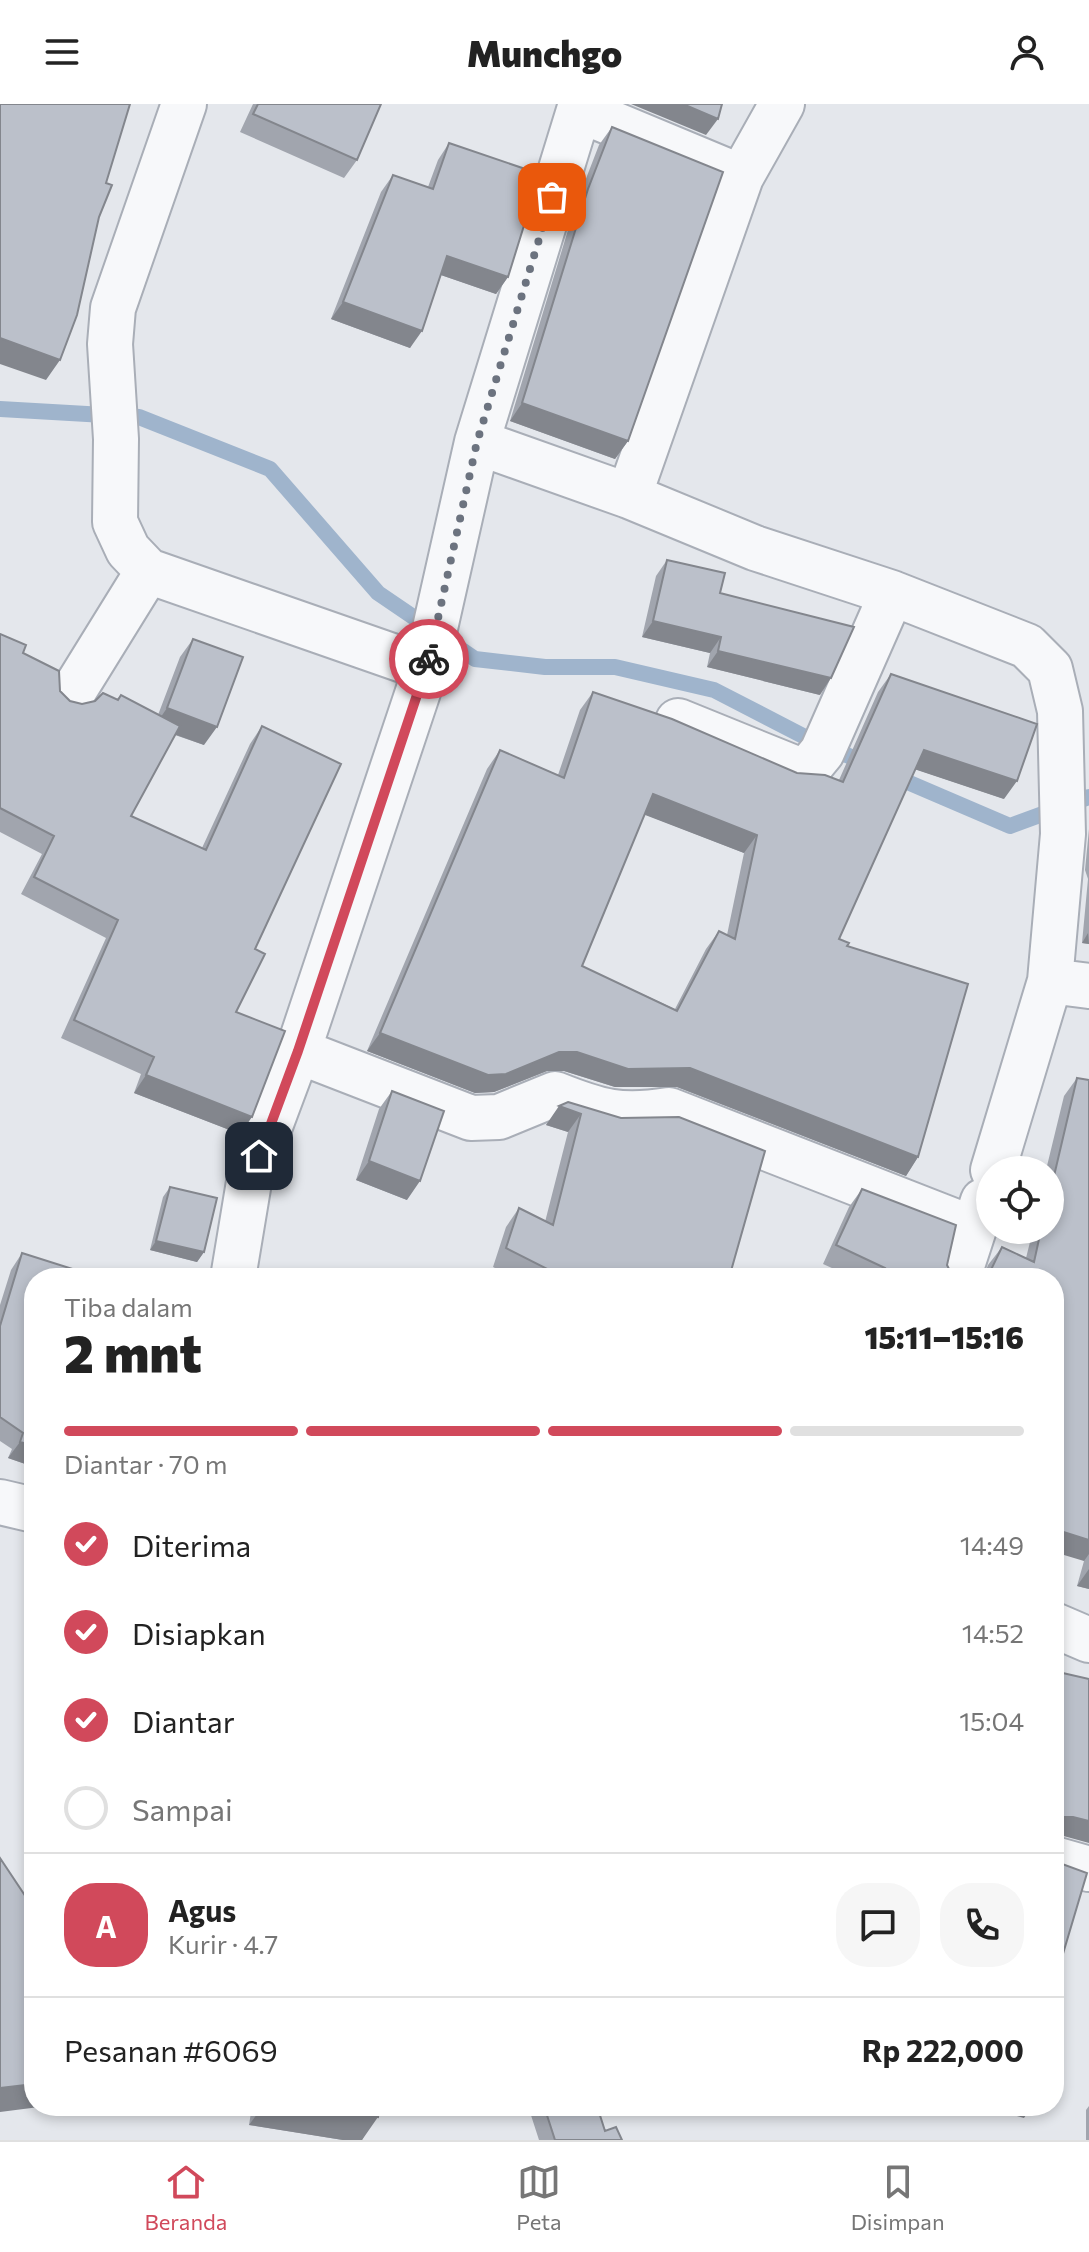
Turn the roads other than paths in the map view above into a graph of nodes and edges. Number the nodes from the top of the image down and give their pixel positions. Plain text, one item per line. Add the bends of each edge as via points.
1 (184, 104) edge
2 (782, 104) edge
3 (581, 107) edge
4 (741, 177) junction
5 (477, 442) junction
6 (629, 496) junction
7 (148, 571) junction
8 (892, 593) junction
9 (428, 661) junction
10 (70, 697) edge
11 (678, 721) edge
12 (1070, 984) edge
13 (298, 1051) junction
14 (999, 1156) edge
15 (976, 1223) edge
16 (974, 1229) junction
17 (235, 1268) edge
18 (961, 1268) edge
19 (0, 1502) edge
20 (24, 1508) edge
21 (1064, 1629) edge
22 (1089, 1640) edge
23 (1064, 1862) edge
24 (1089, 1869) edge

1 - 7 street via 113,308 110,344 115,522 128,550
2 - 4 street
3 - 4 street
3 - 5 street
4 - 6 street
5 - 6 street
5 - 9 street
6 - 8 street via 755,548
7 - 9 street
7 - 10 street
8 - 11 street via 826,743 808,769
8 - 12 street via 1027,646 1044,660 1057,686
9 - 13 street
12 - 14 street
13 - 16 street via 471,1118 499,1117 555,1094 631,1116 669,1110
13 - 17 street via 249,1182
15 - 16 street
16 - 18 street
19 - 20 street
21 - 22 street
23 - 24 street

